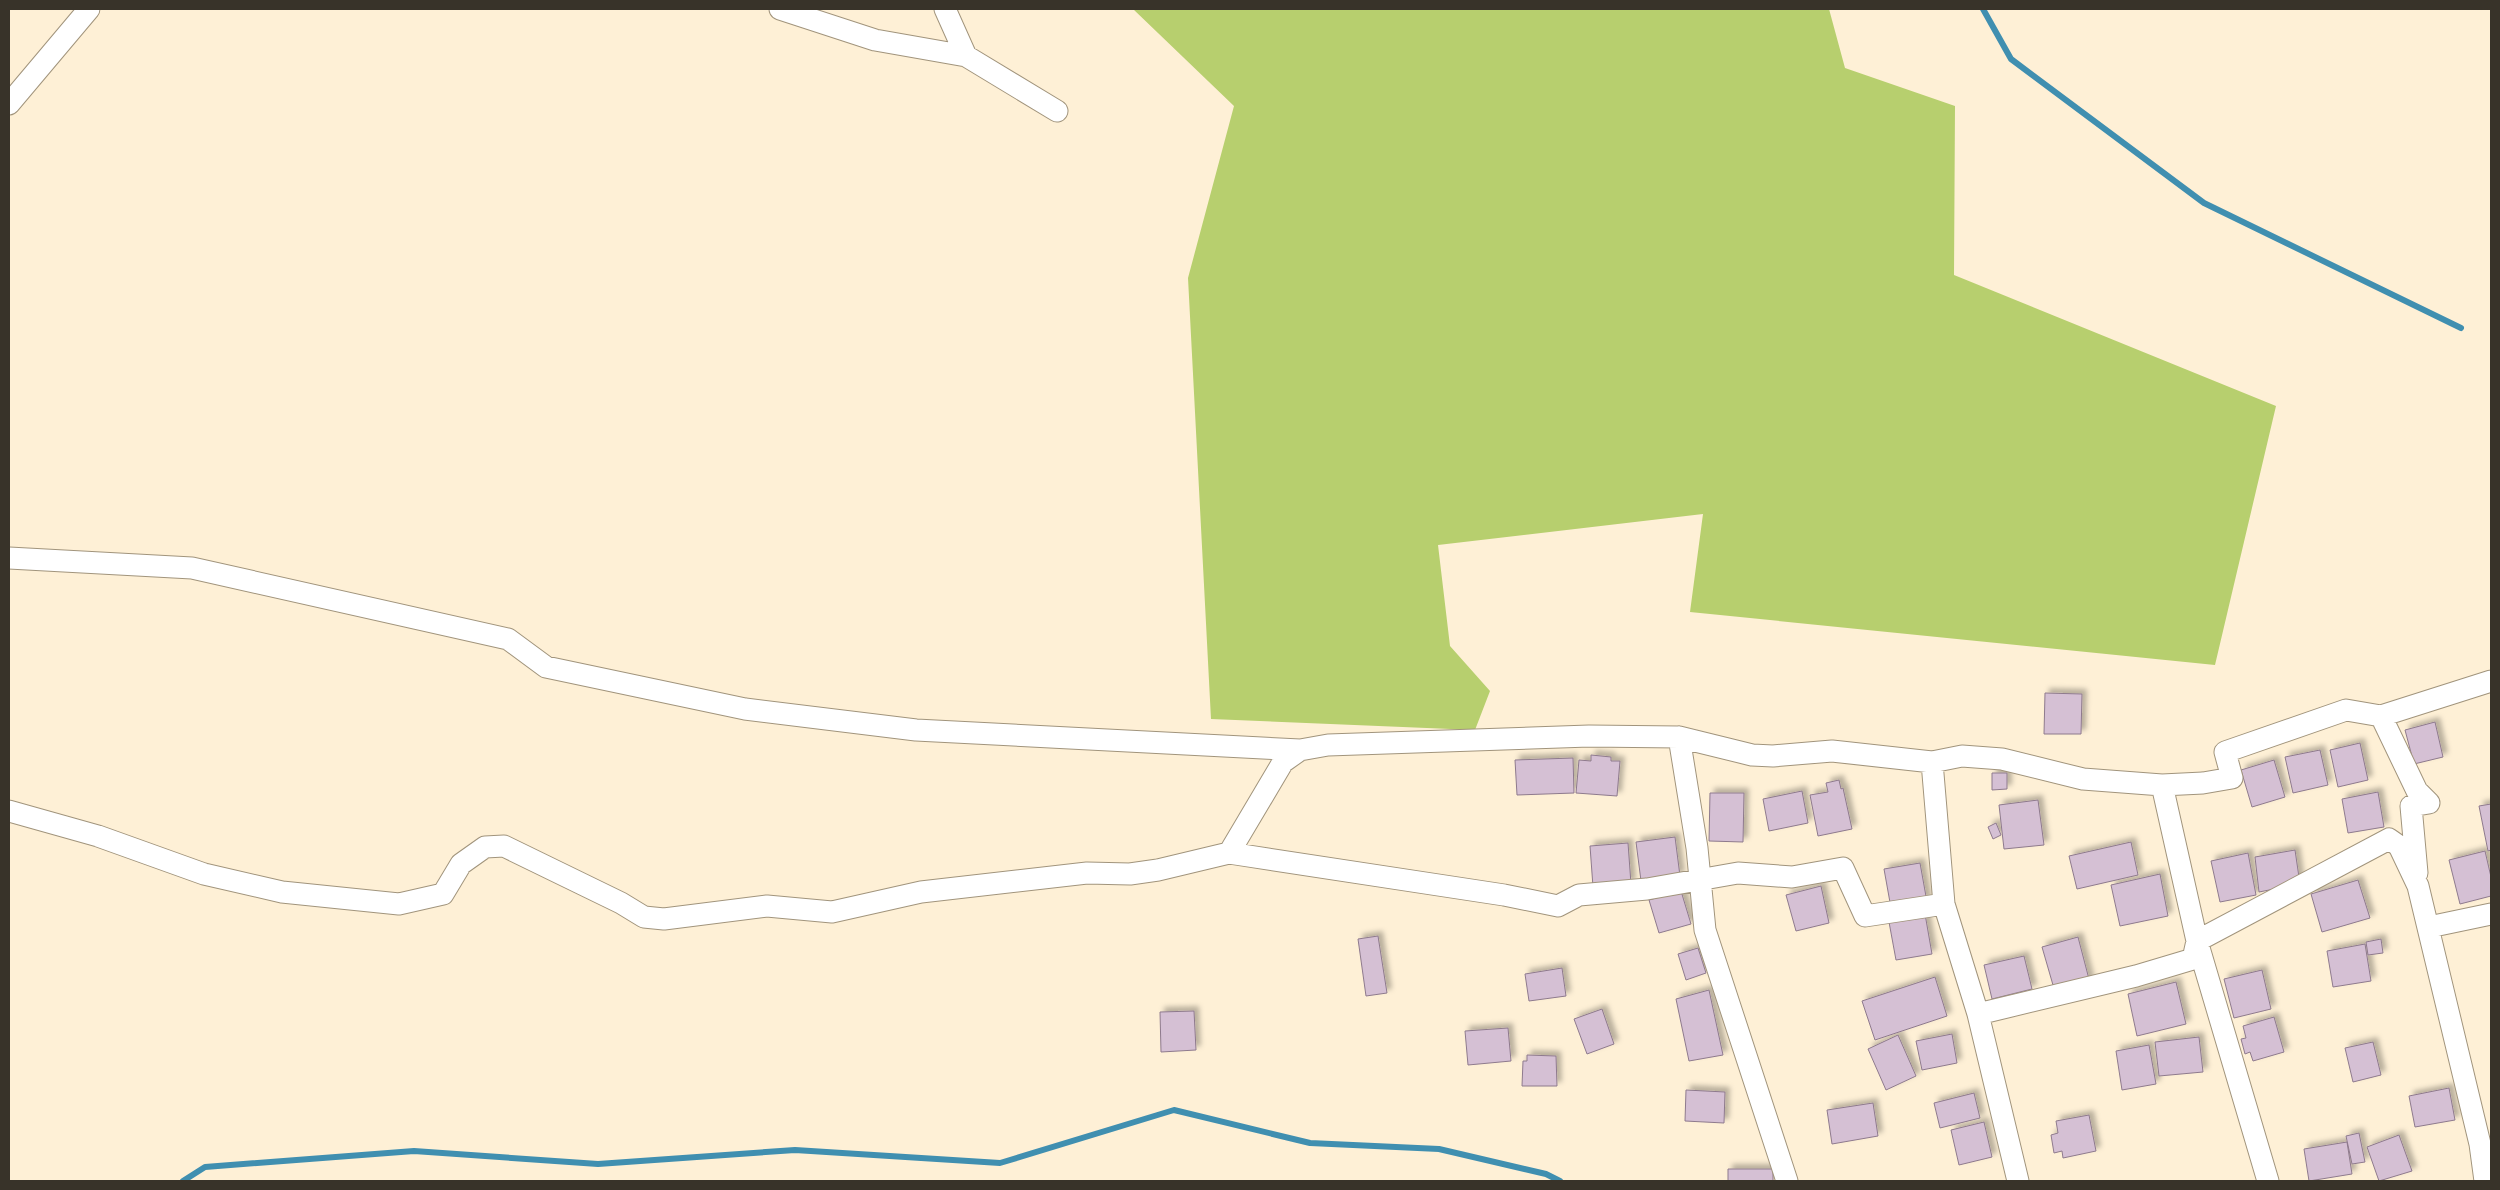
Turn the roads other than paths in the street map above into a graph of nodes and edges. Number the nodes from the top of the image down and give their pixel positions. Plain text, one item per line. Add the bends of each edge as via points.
1 (89, 9) edge
2 (780, 9) edge
3 (945, 9) edge
4 (966, 56) junction
5 (9, 104) edge
6 (1056, 111) dead end
7 (9, 558) edge
8 (2491, 681) edge
9 (2381, 716) junction
10 (1679, 738) junction
11 (1300, 750) junction
12 (1932, 762) junction
13 (2162, 786) junction
14 (9, 811) edge
15 (1228, 853) junction
16 (1700, 880) junction
17 (2418, 886) junction
18 (1944, 904) junction
19 (2491, 914) edge
20 (2429, 927) junction
21 (2197, 941) junction
22 (1978, 1014) junction
23 (1787, 1181) edge
24 (2018, 1181) edge
25 (2268, 1181) edge
26 (2485, 1181) edge

1 - 5 street
2 - 4 street via 875,40
3 - 4 street
4 - 6 street
7 - 11 street via 192,568 508,639 546,667 744,709 916,730
8 - 9 street
9 - 13 street via 2346,710 2224,752 2232,778
9 - 17 street via 2417,791 2430,803 2412,806
10 - 11 street via 1589,736 1328,745
10 - 12 street via 1752,755 1832,751
10 - 16 street
11 - 15 street via 1283,762
12 - 13 street via 1962,756 2002,759 2083,779
12 - 18 street
13 - 21 street
14 - 15 street via 98,836 204,874 282,892 398,904 443,894 461,864 485,847 504,846 644,917 664,919 767,906 832,912 921,892 1087,872 1130,874
15 - 16 street via 1558,906 1579,896
16 - 18 street via 1738,873 1792,878 1842,868 1866,916
16 - 23 street via 1705,930
17 - 20 street
17 - 21 street via 2399,846 2389,839
18 - 22 street
19 - 20 street
20 - 26 street via 2480,1144
21 - 22 street via 2194,958 2136,976
21 - 25 street
22 - 24 street

